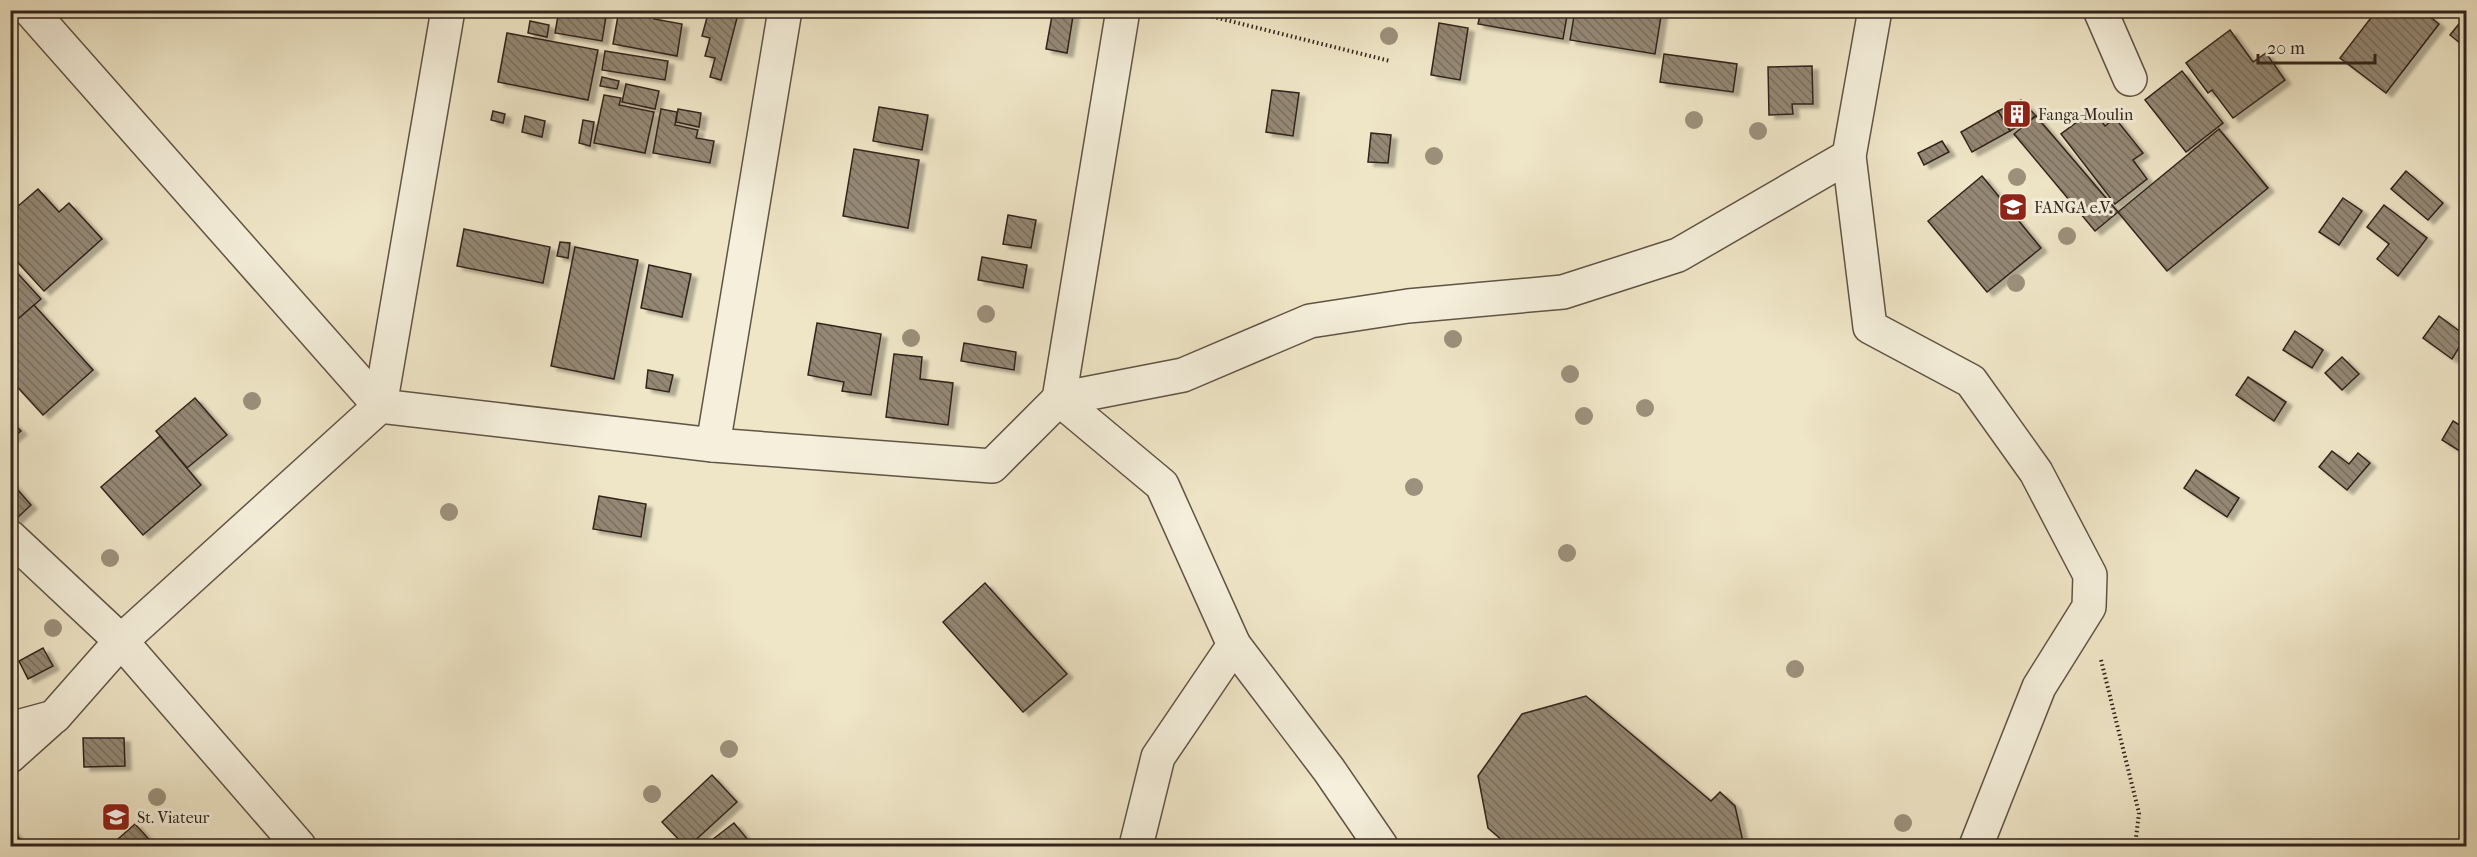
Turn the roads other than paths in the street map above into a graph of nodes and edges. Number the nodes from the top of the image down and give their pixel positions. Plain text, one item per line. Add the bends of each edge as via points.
1 (30, 10) edge
2 (448, 10) edge
3 (785, 10) edge
4 (1123, 10) edge
5 (1875, 10) edge
6 (2100, 10) edge
7 (2130, 79) dead end
8 (1849, 156) junction
9 (1059, 399) junction
10 (380, 406) junction
11 (713, 445) junction
12 (10, 537) edge
13 (121, 641) junction
14 (1234, 645) junction
15 (54, 717) junction
16 (10, 729) edge
17 (10, 756) edge
18 (299, 846) edge
19 (1136, 846) edge
20 (1381, 846) edge
21 (1976, 846) edge

1 - 10 street
2 - 10 street
3 - 11 street
4 - 9 street
5 - 8 street
6 - 7 street
8 - 9 street via 1678,255 1563,292 1408,306 1310,321 1184,375
8 - 21 street via 1870,327 1971,381 2036,472 2090,574 2088,607 2039,687
9 - 11 street via 992,466
9 - 14 street via 1161,485
10 - 11 street
10 - 13 street
12 - 13 street
13 - 15 street
13 - 18 street
14 - 19 street via 1158,757
14 - 20 street
15 - 16 street
15 - 17 street

